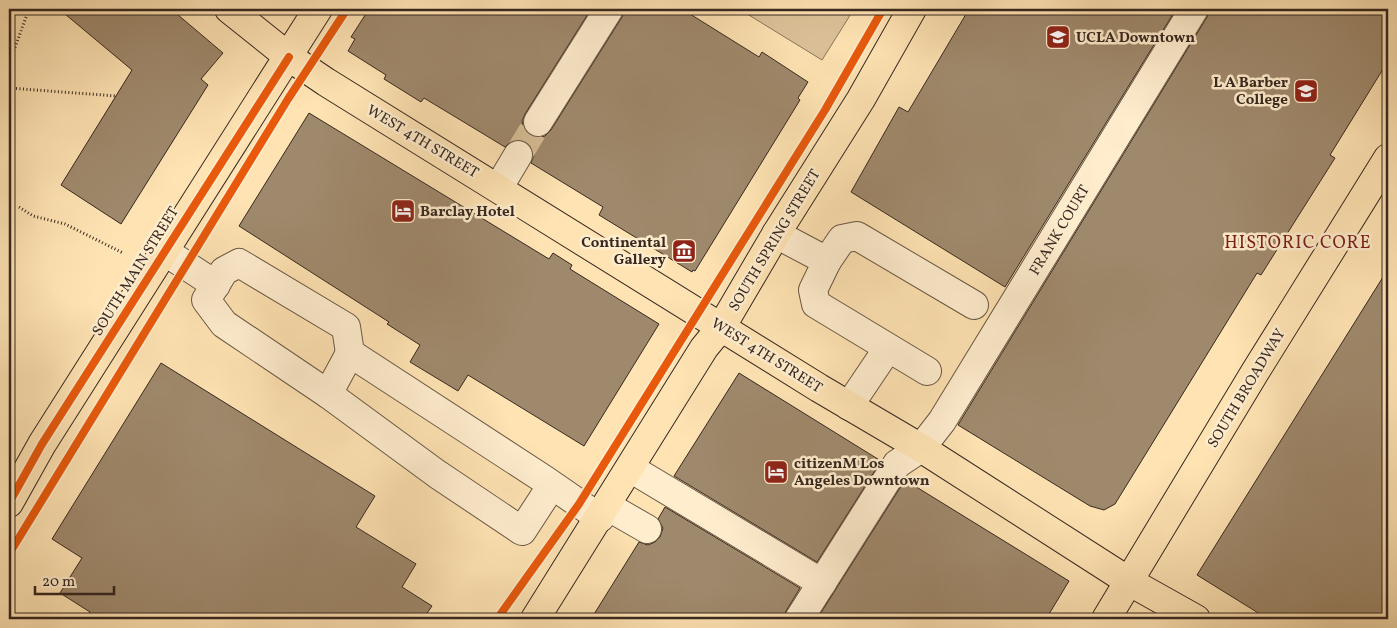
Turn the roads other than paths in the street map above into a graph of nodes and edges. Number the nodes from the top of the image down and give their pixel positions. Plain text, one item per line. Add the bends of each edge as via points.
1 (229, 9) edge
2 (318, 9) edge
3 (609, 9) edge
4 (912, 9) edge
5 (1194, 9) edge
6 (289, 57) junction
7 (538, 122) tunnel mouth
8 (518, 155) tunnel mouth
9 (1388, 158) edge
10 (498, 187) junction
11 (776, 234) junction
12 (164, 250) junction
13 (826, 261) junction
14 (216, 284) junction
15 (974, 305) dead end
16 (722, 326) junction
17 (888, 348) junction
18 (350, 353) junction
19 (927, 372) dead end
20 (328, 394) junction
21 (849, 406) junction
22 (921, 448) junction
23 (630, 468) junction
24 (552, 485) junction
25 (9, 502) edge
26 (603, 512) junction
27 (647, 529) dead end
28 (1130, 582) junction
29 (822, 583) junction
30 (535, 619) edge
31 (799, 619) edge
32 (1106, 619) edge
33 (1196, 619) edge

1 - 6 main road, WEST 4TH STREET
2 - 6 main road, SOUTH MAIN STREET
3 - 7 lane
4 - 11 main road, SOUTH SPRING STREET via 861,99
5 - 22 lane, FRANK COURT via 947,413
6 - 10 main road, WEST 4TH STREET
6 - 12 main road, SOUTH MAIN STREET
8 - 10 lane
9 - 28 main road, SOUTH BROADWAY
10 - 16 main road, WEST 4TH STREET
11 - 13 lane
11 - 16 main road, SOUTH SPRING STREET
12 - 14 lane
12 - 25 main road, SOUTH MAIN STREET
13 - 15 lane via 842,239 857,236
13 - 17 lane via 814,290 816,304
14 - 18 lane via 224,271 238,263 346,327
14 - 20 lane via 206,300 224,324
16 - 21 main road, WEST 4TH STREET
16 - 23 main road, SOUTH SPRING STREET via 704,348
17 - 19 lane
17 - 21 lane
18 - 20 lane
18 - 24 lane
20 - 24 lane via 522,531
21 - 22 main road, WEST 4TH STREET
22 - 28 main road, WEST 4TH STREET
22 - 29 lane, FRANK COURT via 897,464
23 - 26 main road, SOUTH SPRING STREET
23 - 29 lane
24 - 26 lane
26 - 27 lane
26 - 30 main road, SOUTH SPRING STREET
28 - 32 main road, SOUTH BROADWAY
28 - 33 main road, WEST 4TH STREET
29 - 31 lane, FRANK COURT

